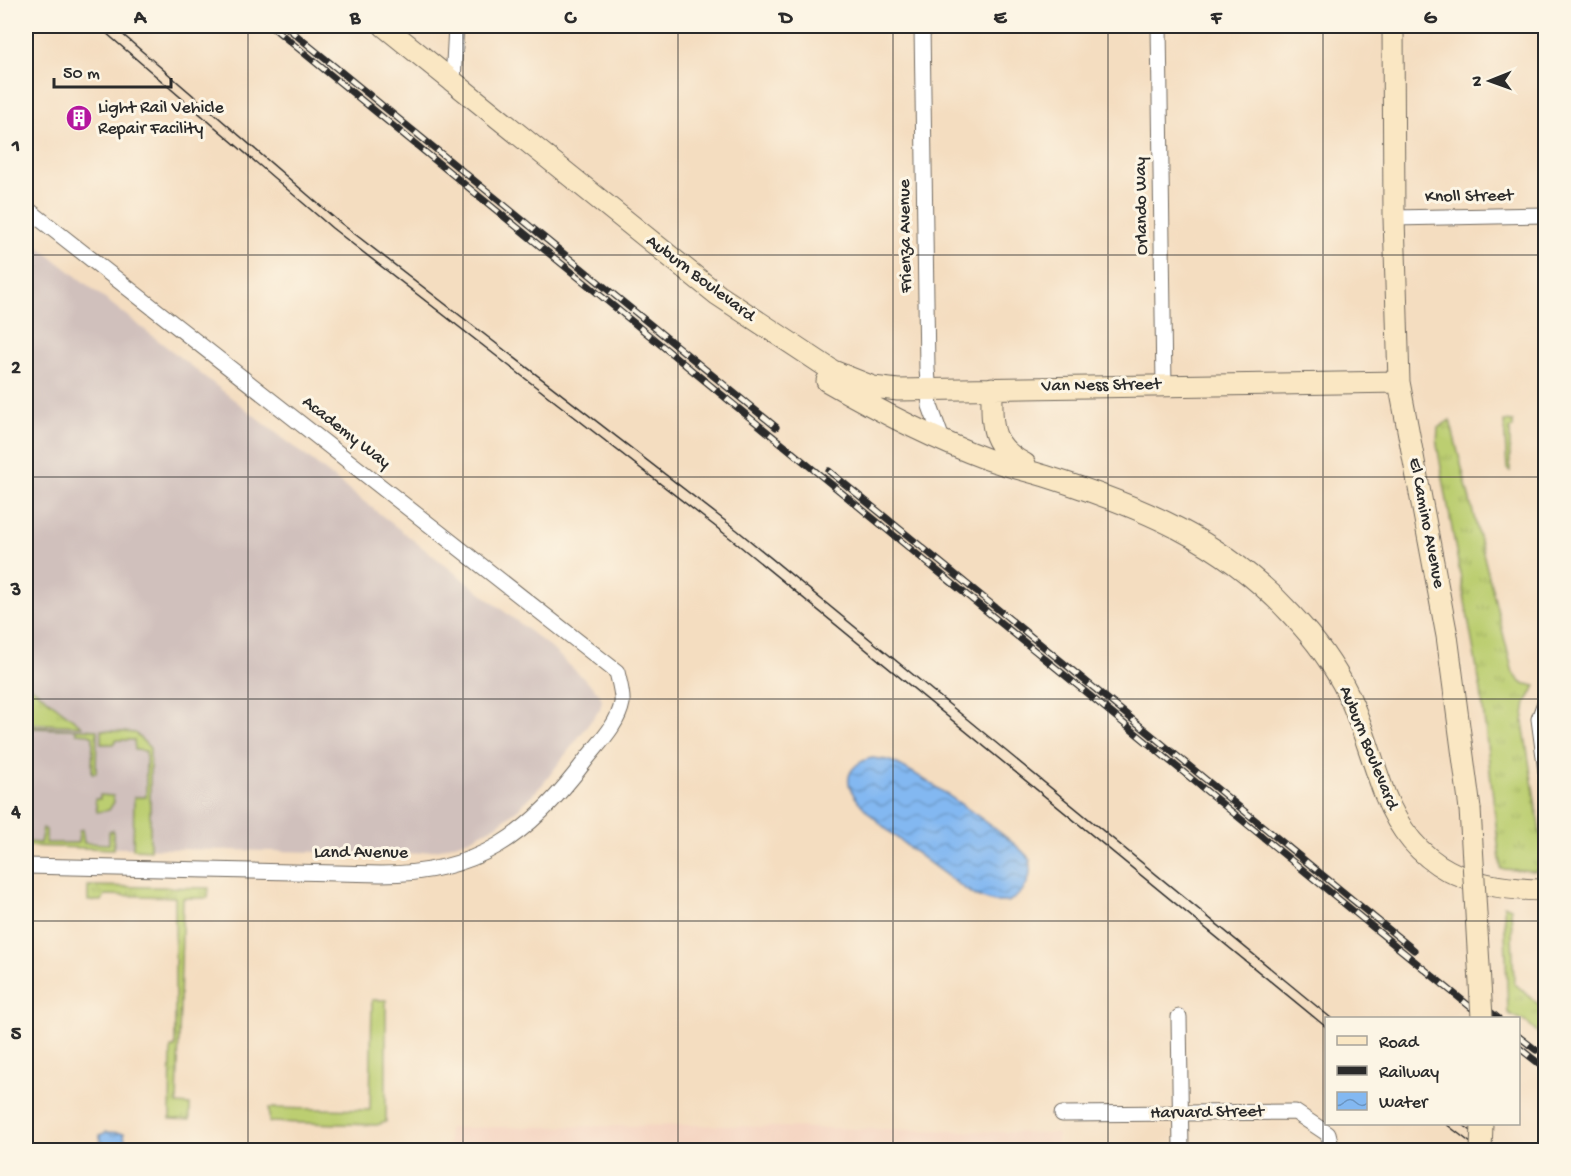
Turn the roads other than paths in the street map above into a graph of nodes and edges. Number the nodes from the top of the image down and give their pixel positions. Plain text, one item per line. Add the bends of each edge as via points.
1 (384, 26) edge
2 (456, 26) edge
3 (922, 26) edge
4 (1159, 26) edge
5 (1393, 26) edge
6 (453, 82) junction
7 (26, 208) edge
8 (1545, 215) edge
9 (1394, 218) junction
10 (810, 357) junction
11 (1399, 382) junction
12 (1164, 386) junction
13 (992, 388) junction
14 (928, 389) junction
15 (944, 442) junction
16 (1047, 476) junction
17 (1545, 700) edge
18 (622, 702) joint
19 (1545, 772) edge
20 (26, 866) edge
21 (1545, 890) edge
22 (1179, 1017) dead end
23 (1482, 1017) edge
24 (1062, 1114) dead end
25 (1180, 1114) junction
26 (1482, 1125) edge
27 (1181, 1150) edge
28 (1332, 1150) edge
29 (1481, 1150) edge

1 - 6 street, Auburn Boulevard
2 - 6 street
3 - 14 street, Frienza Avenue
4 - 12 street, Orlando Way
5 - 9 street, El Camino Avenue
6 - 10 street, Auburn Boulevard via 663,253
7 - 18 street, Academy Way via 617,672
8 - 9 street, Knoll Street
9 - 11 street, El Camino Avenue
10 - 14 street, Van Ness Street via 849,379 873,387
10 - 15 street, Auburn Boulevard via 823,379 897,421
11 - 12 street, Van Ness Street
11 - 23 street, El Camino Avenue, bridge via 1447,636 1470,809
12 - 13 street, Van Ness Street
13 - 14 street, Van Ness Street
13 - 16 street, Auburn Boulevard via 993,430 1000,445 1011,457
14 - 15 street, Frienza Avenue via 933,420
15 - 16 street, Auburn Boulevard
16 - 21 street, Auburn Boulevard via 1186,531 1232,561 1274,596 1311,637 1339,677 1386,795 1404,831 1420,849 1464,880 1483,886
17 - 19 street via 1539,719
18 - 20 street, Land Avenue via 602,740 535,820 498,847 440,869 381,874
22 - 25 street
24 - 25 street, Harvard Street
25 - 27 street
25 - 28 street, Harvard Street via 1296,1112 1328,1134
26 - 29 street, bridge

